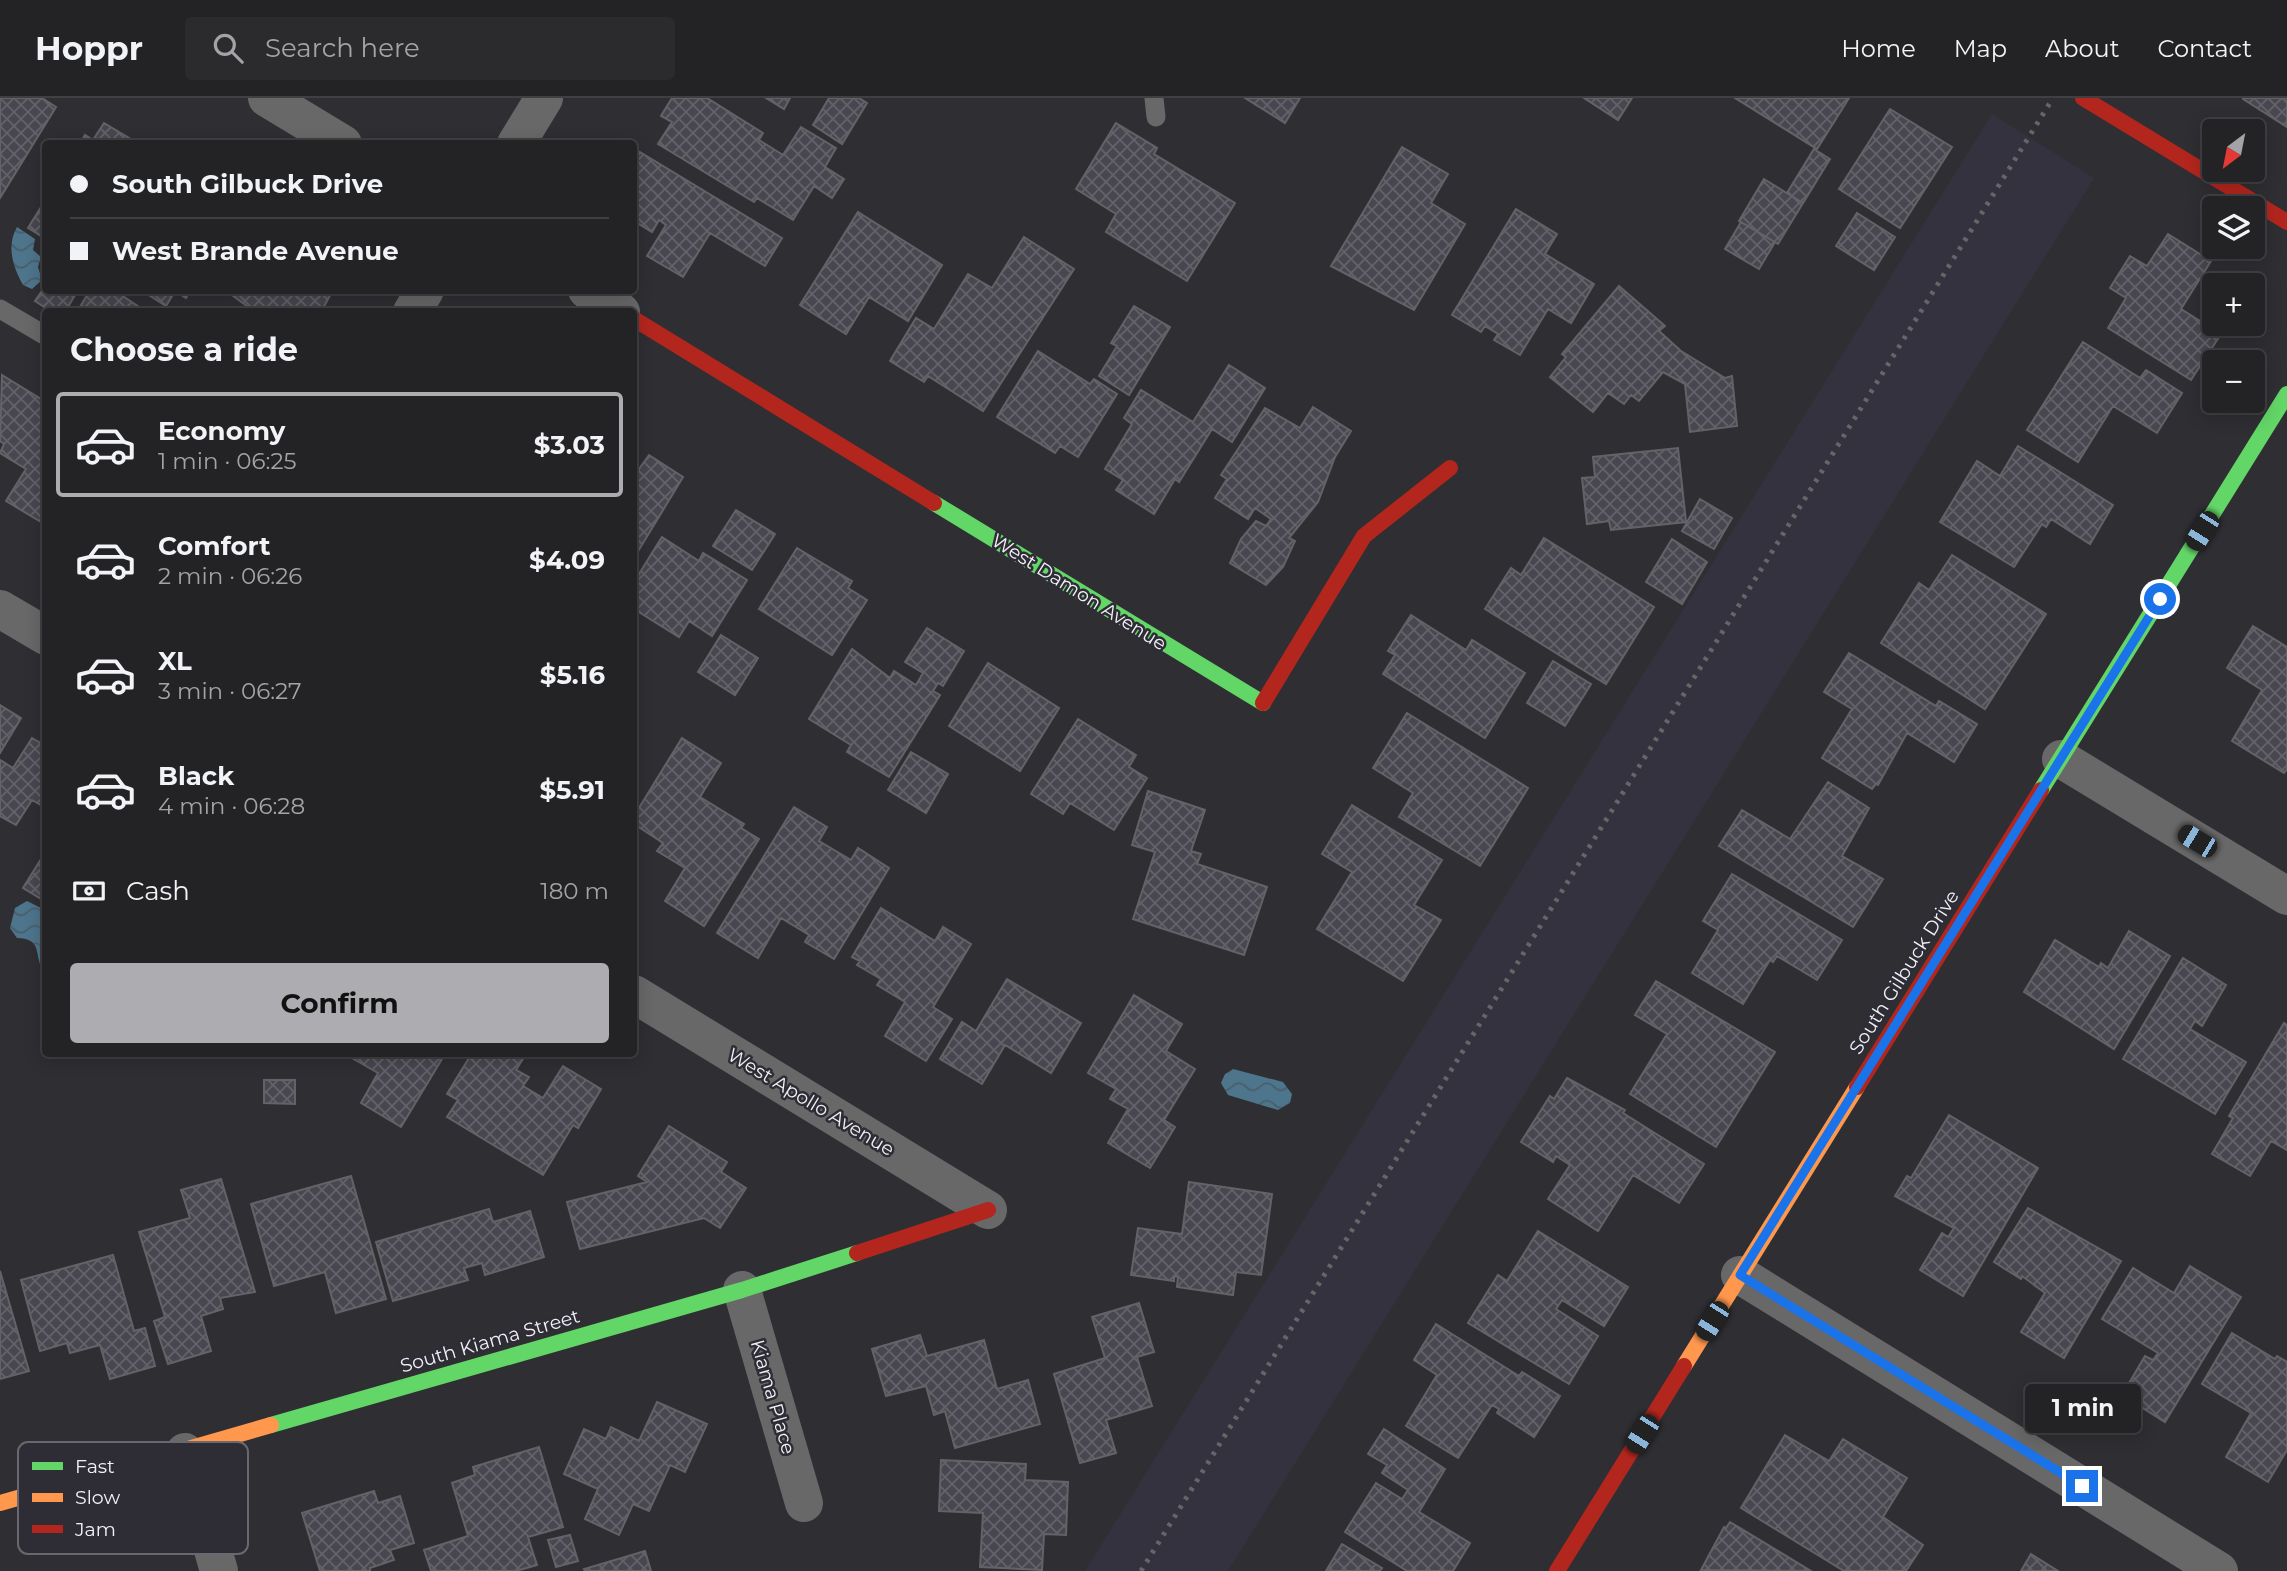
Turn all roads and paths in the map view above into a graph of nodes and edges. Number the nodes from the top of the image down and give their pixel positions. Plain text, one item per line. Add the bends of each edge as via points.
1 (267, 98) edge
2 (544, 98) edge
3 (2082, 98) edge
4 (336, 140) edge
5 (518, 140) edge
6 (2287, 222) edge
7 (593, 294) edge
8 (615, 308) edge
9 (0, 309) edge
10 (637, 321) edge
11 (42, 335) edge
12 (2287, 394) edge
13 (1450, 467) dead end
14 (0, 609) edge
15 (42, 634) edge
16 (2061, 759) junction
17 (2287, 896) edge
18 (637, 997) edge
19 (988, 1210) joint
20 (1740, 1275) junction
21 (743, 1290) junction
22 (220, 1442) edge
23 (18, 1498) edge
24 (0, 1503) edge
25 (804, 1503) dead end
26 (214, 1554) edge
27 (219, 1571) edge
28 (1557, 1571) edge
29 (2219, 1571) edge

1 - 4 street
2 - 5 street
3 - 6 street
7 - 8 street
9 - 11 lane
10 - 13 street, West Damon Avenue via 1262,705 1364,536
12 - 16 street, South Gilbuck Drive
14 - 15 street
16 - 17 street
16 - 20 street, South Gilbuck Drive
18 - 19 street, West Apollo Avenue
19 - 21 street, South Kiama Street
20 - 28 street, South Gilbuck Drive
20 - 29 street
21 - 22 street, South Kiama Street
21 - 25 street, Kiama Place
23 - 24 street, South Kiama Street
26 - 27 street

